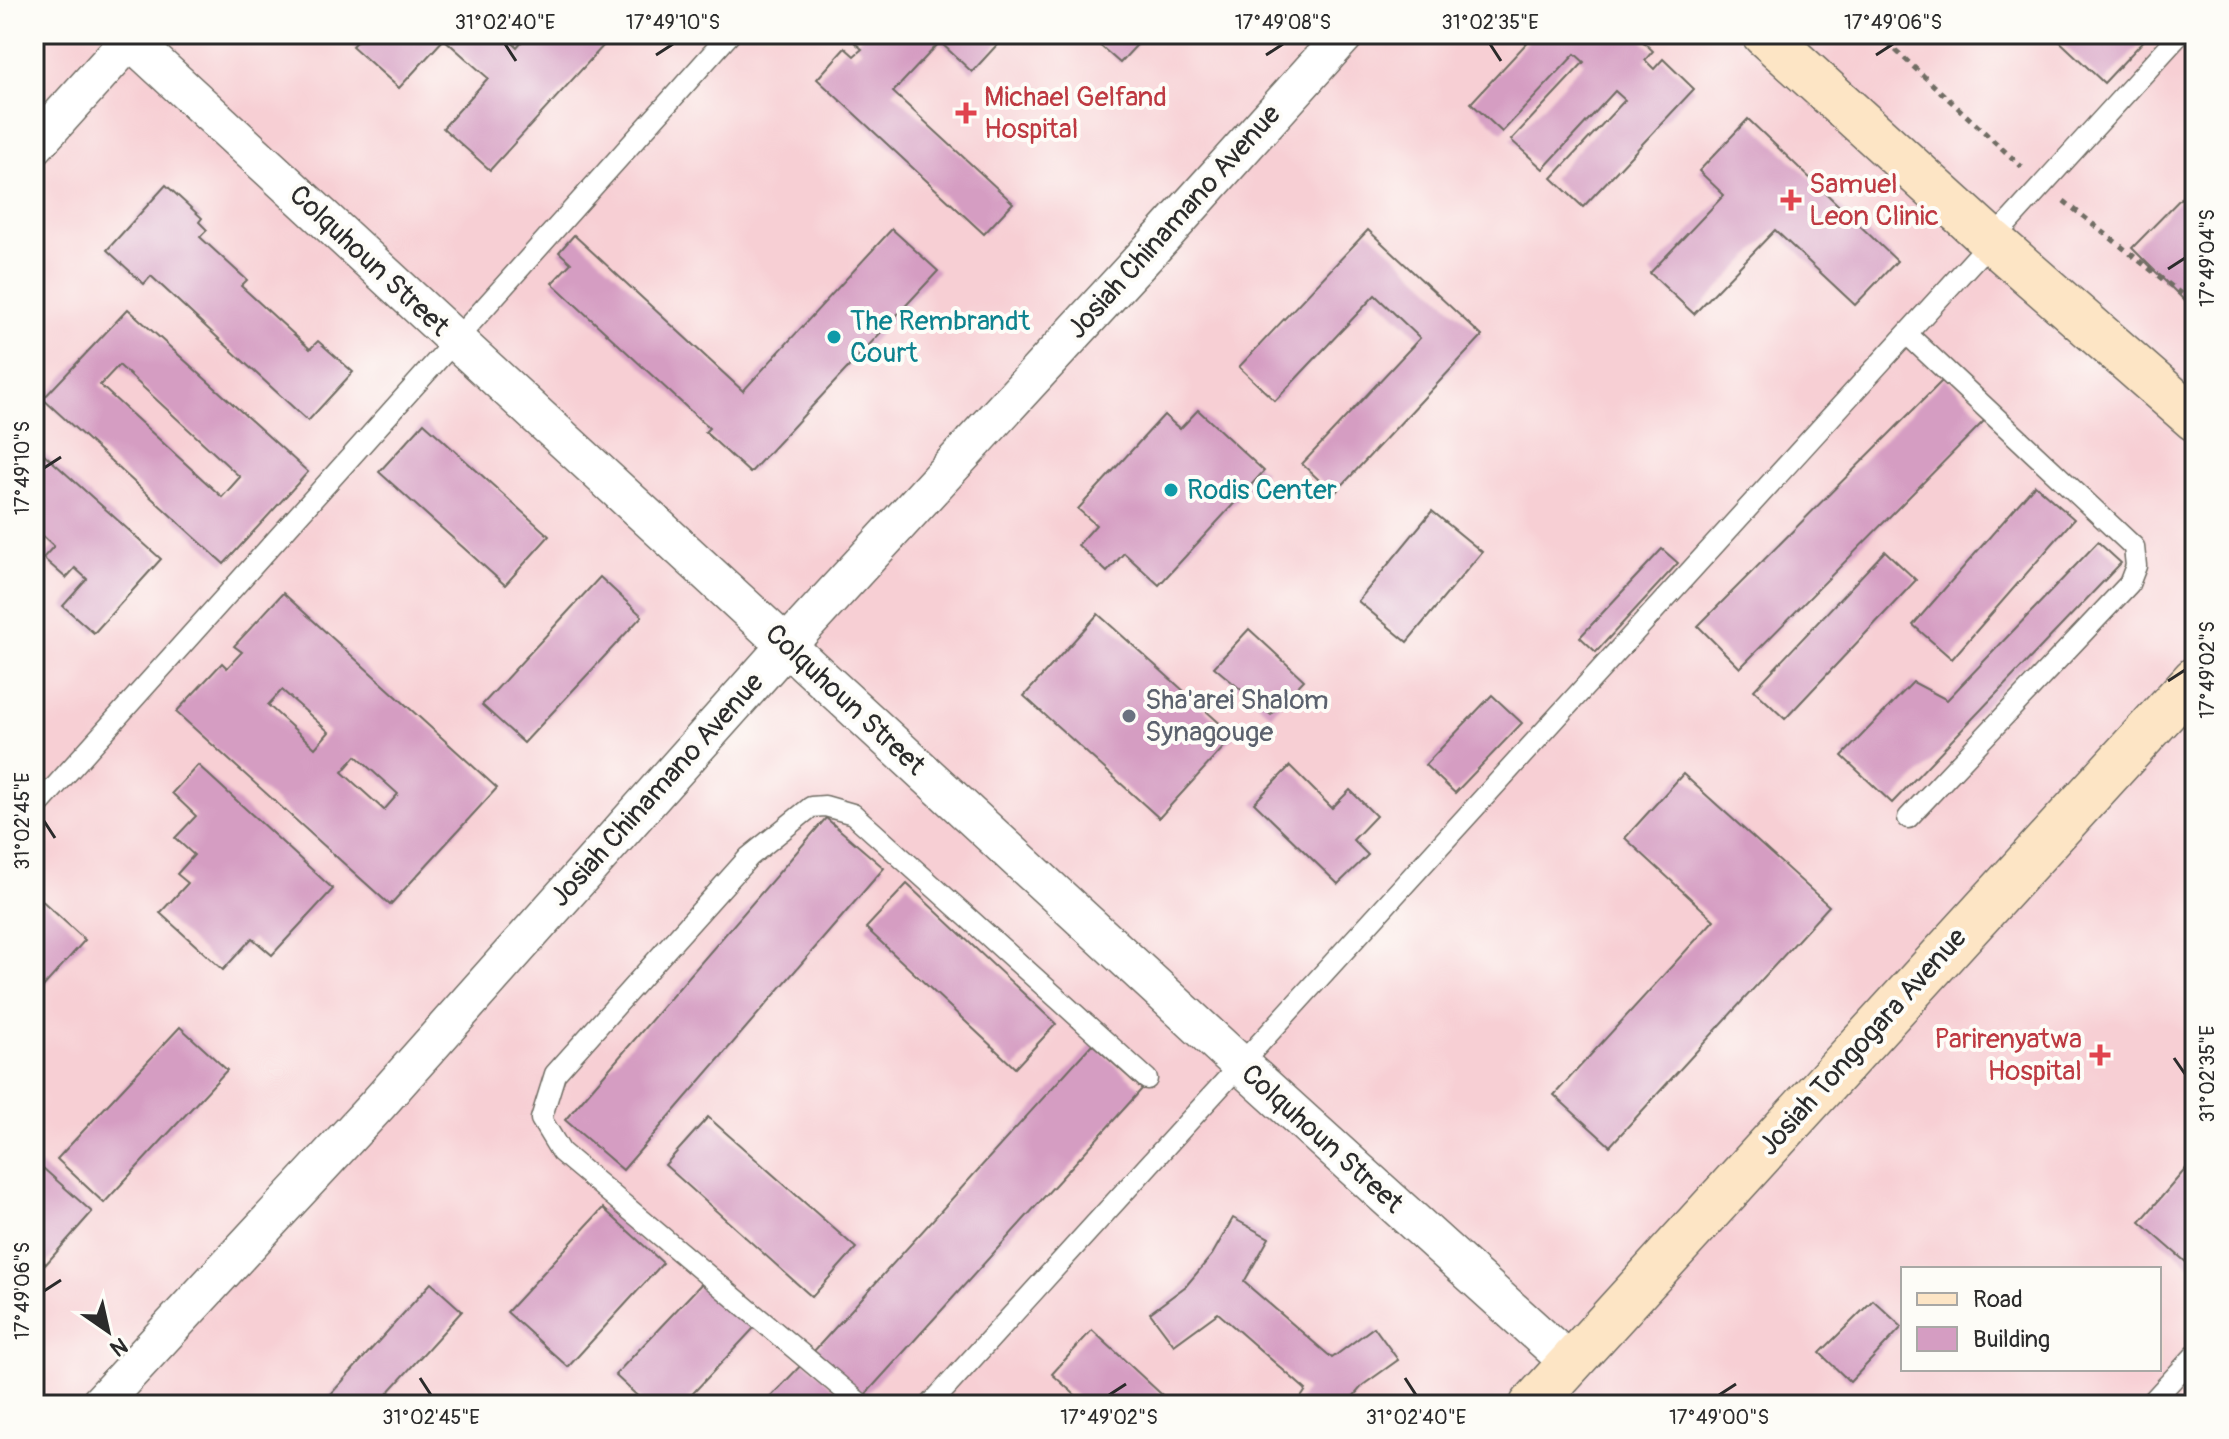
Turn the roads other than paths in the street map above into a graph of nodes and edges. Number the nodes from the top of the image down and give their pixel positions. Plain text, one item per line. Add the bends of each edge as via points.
1 (730, 34) edge
2 (1345, 34) edge
3 (1764, 34) edge
4 (2180, 34) edge
5 (129, 36) edge
6 (34, 146) edge
7 (1993, 242) junction
8 (1908, 335) junction
9 (457, 341) junction
10 (2195, 419) edge
11 (786, 646) junction
12 (2195, 679) edge
13 (34, 810) edge
14 (1908, 818) dead end
15 (1242, 1066) junction
16 (1147, 1079) dead end
17 (2195, 1355) edge
18 (1570, 1363) junction
19 (99, 1405) edge
20 (862, 1405) edge
21 (930, 1405) edge
22 (1532, 1405) edge
23 (2149, 1405) edge

1 - 9 lane
2 - 11 street, Josiah Chinamano Avenue
3 - 7 main road
4 - 7 lane
5 - 6 street
5 - 9 street, Colquhoun Street
7 - 8 lane
7 - 10 main road
8 - 14 lane via 2134,547 2136,566 2129,584
8 - 15 lane
9 - 11 street, Colquhoun Street
9 - 13 lane
11 - 15 street, Colquhoun Street
11 - 19 street, Josiah Chinamano Avenue via 379,1103
12 - 18 main road, Josiah Tongogara Avenue
15 - 18 street, Colquhoun Street
15 - 21 lane
16 - 20 lane via 853,814 825,806 811,807 749,857 555,1074 541,1119 561,1152
17 - 23 lane
18 - 22 main road, Josiah Tongogara Avenue

